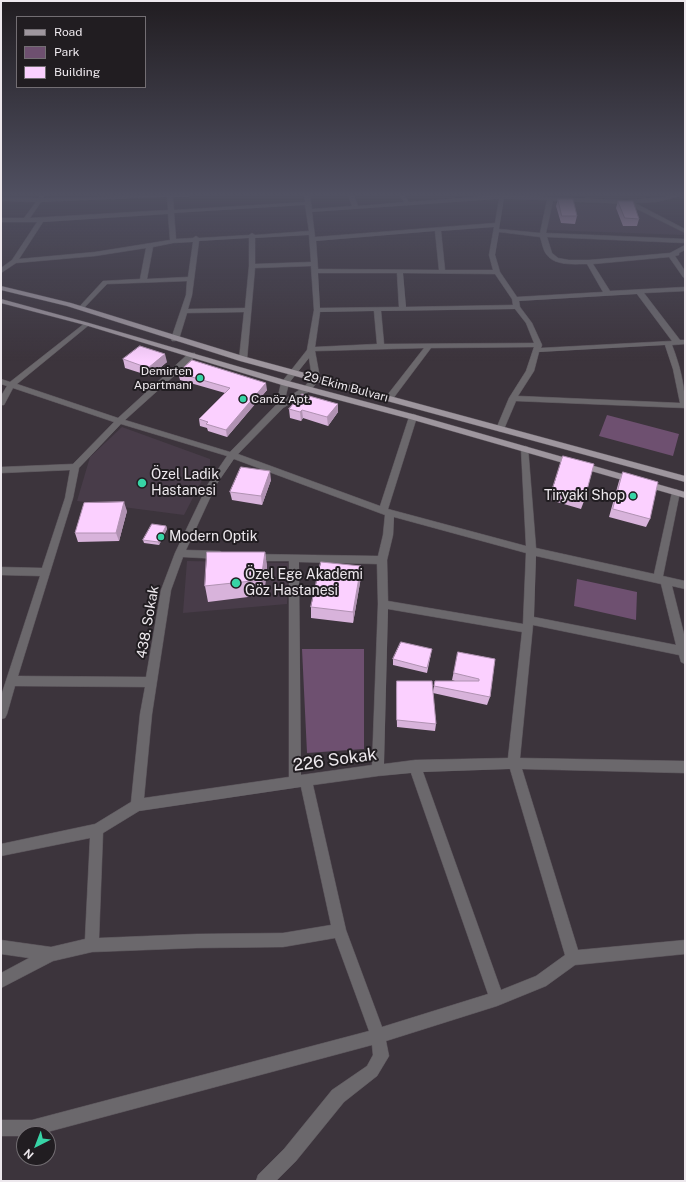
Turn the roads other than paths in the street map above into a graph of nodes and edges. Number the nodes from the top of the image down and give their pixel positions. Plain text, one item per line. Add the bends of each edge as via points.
1 (21, 250) edge
2 (121, 250) edge
3 (149, 250) edge
4 (195, 250) edge
5 (252, 250) edge
6 (313, 250) edge
7 (440, 250) edge
8 (493, 250) edge
9 (548, 250) edge
10 (649, 250) edge
11 (667, 250) edge
12 (14, 261) junction
13 (589, 262) junction
14 (252, 266) junction
15 (315, 268) junction
16 (1, 271) edge
17 (400, 272) junction
18 (442, 272) junction
19 (497, 272) junction
20 (685, 276) edge
21 (191, 279) junction
22 (143, 281) junction
23 (1, 288) edge
24 (685, 289) edge
25 (640, 292) junction
26 (608, 294) junction
27 (515, 300) junction
28 (1, 301) edge
29 (517, 307) junction
30 (81, 308) junction
31 (377, 309) junction
32 (403, 309) junction
33 (247, 310) junction
34 (317, 310) junction
35 (184, 311) junction
36 (86, 324) junction
37 (175, 339) junction
38 (682, 343) edge
39 (668, 344) junction
40 (381, 346) junction
41 (429, 346) junction
42 (537, 348) junction
43 (312, 350) junction
44 (192, 355) junction
45 (243, 359) junction
46 (293, 372) junction
47 (316, 378) junction
48 (1, 381) edge
49 (285, 383) junction
50 (11, 385) junction
51 (307, 389) junction
52 (389, 398) junction
53 (513, 398) junction
54 (1, 403) edge
55 (280, 406) junction
56 (685, 406) edge
57 (413, 417) junction
58 (119, 421) junction
59 (500, 429) junction
60 (525, 449) junction
61 (232, 456) junction
62 (75, 467) junction
63 (1, 470) edge
64 (685, 479) edge
65 (680, 494) edge
66 (386, 512) junction
67 (531, 551) junction
68 (180, 553) junction
69 (294, 559) junction
70 (382, 560) junction
71 (1, 571) edge
72 (46, 572) junction
73 (662, 579) junction
74 (685, 585) edge
75 (383, 604) junction
76 (528, 625) junction
77 (684, 655) edge
78 (151, 682) junction
79 (7, 686) edge
80 (1, 714) edge
81 (514, 762) junction
82 (415, 766) junction
83 (685, 767) edge
84 (378, 770) junction
85 (301, 782) junction
86 (137, 805) junction
87 (97, 830) junction
88 (1, 850) edge
89 (340, 930) junction
90 (92, 945) junction
91 (1, 947) edge
92 (685, 947) edge
93 (51, 954) junction
94 (573, 958) junction
95 (1, 981) edge
96 (497, 999) junction
97 (378, 1036) junction
98 (1, 1128) edge
99 (264, 1181) edge

1 - 12 street
2 - 12 street
3 - 22 street
4 - 21 street
5 - 14 street
6 - 15 street
7 - 18 street
8 - 19 street
9 - 13 street via 556,259
10 - 13 street
11 - 20 street
12 - 16 street
13 - 26 street
14 - 15 street
14 - 33 street
15 - 17 street
15 - 34 street
17 - 18 street
17 - 32 street
18 - 19 street
19 - 27 street
21 - 22 street
21 - 35 street
22 - 30 street via 104,282
23 - 30 main road, 29 Ekim Bulvarı
24 - 25 street
25 - 26 street
25 - 38 street
26 - 27 street
27 - 29 street
28 - 36 main road, 29 Ekim Bulvarı
29 - 32 street
29 - 42 street via 529,323
30 - 37 main road, 29 Ekim Bulvarı
31 - 32 street
31 - 34 street
31 - 40 street
33 - 35 street
33 - 45 street
34 - 43 street
35 - 37 street
36 - 44 main road, 29 Ekim Bulvarı
36 - 50 street
37 - 45 main road, 29 Ekim Bulvarı
38 - 39 street
39 - 42 street
39 - 56 street via 677,369
40 - 41 street
40 - 43 street
41 - 42 street
41 - 52 street
42 - 53 street via 530,371
43 - 46 street
43 - 47 street
44 - 49 main road, 29 Ekim Bulvarı
44 - 58 street
45 - 46 main road, 29 Ekim Bulvarı
46 - 47 main road, 29 Ekim Bulvarı
46 - 49 street
47 - 51 street, 438. Sokak
47 - 52 main road, 29 Ekim Bulvarı
48 - 50 street
49 - 51 main road, 29 Ekim Bulvarı
49 - 55 street
50 - 54 street
50 - 58 street
51 - 55 street, 438. Sokak
51 - 57 main road, 29 Ekim Bulvarı
52 - 59 main road, 29 Ekim Bulvarı
53 - 56 street
53 - 59 street
55 - 61 street, 438. Sokak
57 - 60 main road, 29 Ekim Bulvarı
57 - 66 street
58 - 61 street
58 - 62 street
59 - 64 main road, 29 Ekim Bulvarı
60 - 65 main road, 29 Ekim Bulvarı
60 - 67 street
61 - 66 street
61 - 68 street, 438. Sokak via 212,484
62 - 63 street
62 - 72 street via 69,498
65 - 73 street
66 - 67 street
66 - 70 street via 388,535
67 - 73 street
67 - 76 street
68 - 69 street
68 - 78 street, 438. Sokak via 166,590
69 - 70 street
69 - 85 street
70 - 75 street
71 - 72 street
72 - 79 street
73 - 74 street
73 - 77 street
75 - 76 street
75 - 84 street
76 - 77 street
76 - 81 street
78 - 79 street
78 - 86 street, 438. Sokak
79 - 80 street
81 - 82 street, 226 Sokak
81 - 83 street, 226 Sokak
81 - 94 street
82 - 84 street, 226 Sokak
82 - 96 street
84 - 85 street, 226 Sokak
85 - 86 street, 226 Sokak
85 - 89 street
86 - 87 street, 226 Sokak
87 - 88 street, 226 Sokak
87 - 90 street
89 - 90 street via 283,940
89 - 97 street
90 - 93 street
91 - 93 street
92 - 94 street
93 - 95 street
94 - 96 street via 541,981
96 - 97 street
97 - 98 street via 32,1128
97 - 99 street via 382,1056 372,1071 338,1096 290,1155

